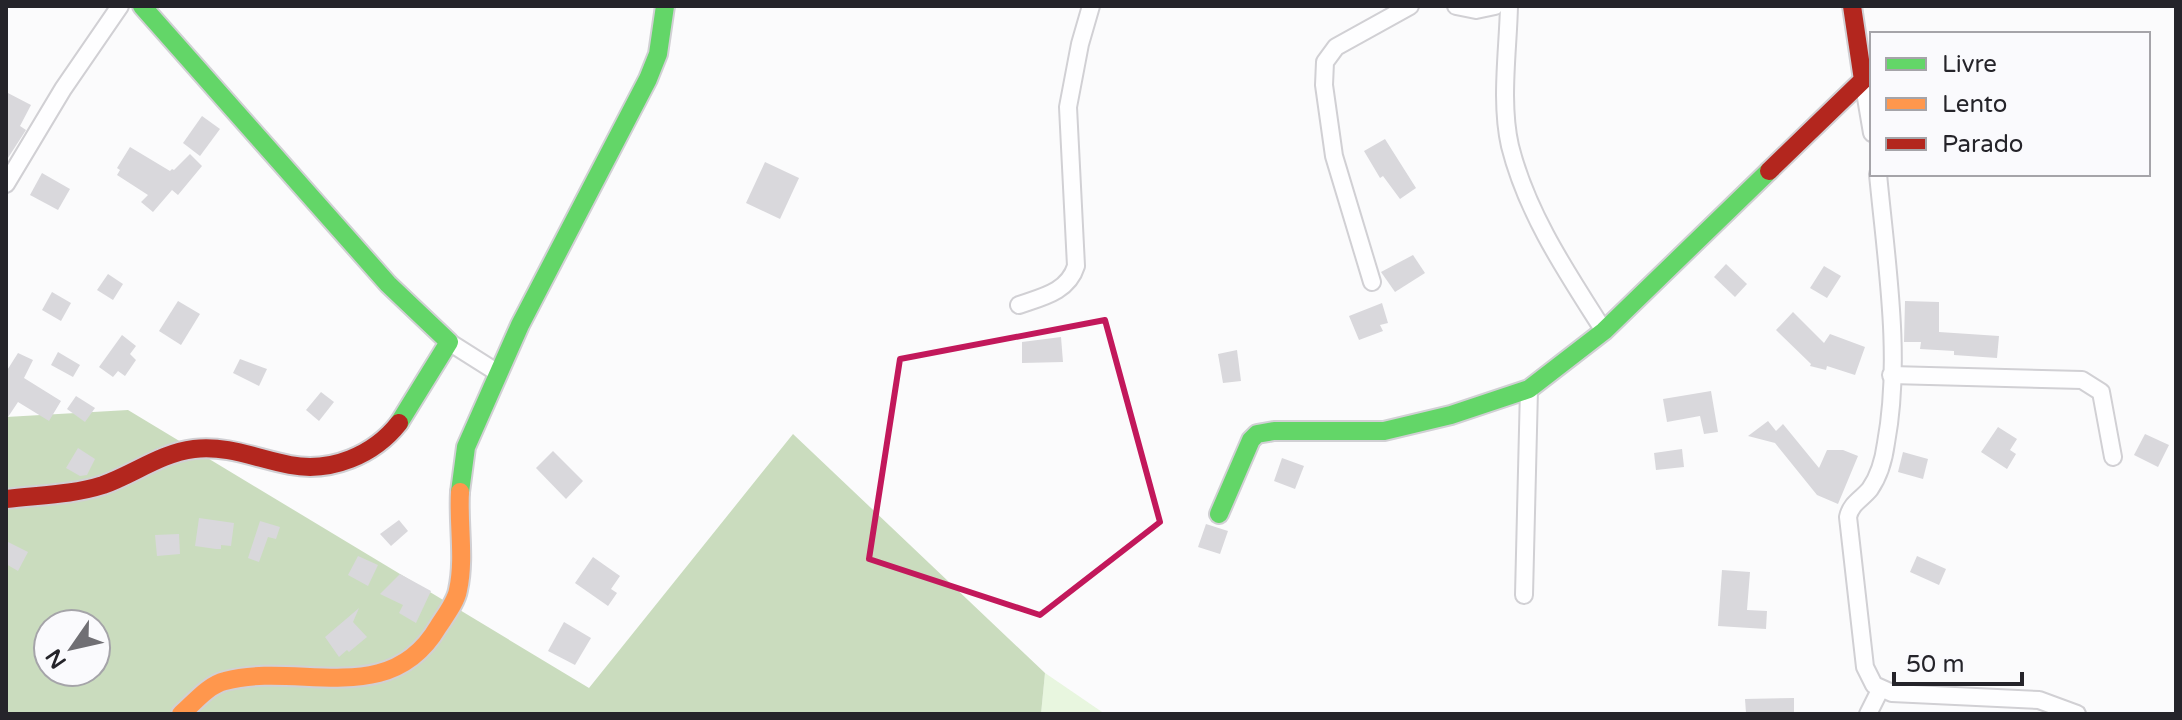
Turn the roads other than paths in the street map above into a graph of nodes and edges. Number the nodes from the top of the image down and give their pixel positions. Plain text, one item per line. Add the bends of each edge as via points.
1 (120, 6) edge
2 (142, 6) edge
3 (665, 6) edge
4 (1091, 6) edge
5 (1410, 6) edge
6 (1456, 6) edge
7 (1495, 6) edge
8 (1509, 6) edge
9 (1852, 6) edge
10 (1863, 80) junction
11 (1870, 121) edge
12 (1878, 176) edge
13 (6, 184) edge
14 (1372, 282) dead end
15 (1019, 305) dead end
16 (1604, 331) junction
17 (449, 342) junction
18 (498, 373) junction
19 (1891, 375) junction
20 (1529, 389) junction
21 (2113, 457) dead end
22 (6, 499) edge
23 (1219, 514) dead end
24 (1524, 595) dead end
25 (1880, 690) junction
26 (181, 714) edge
27 (1868, 714) edge
28 (2077, 714) edge

1 - 13 street
2 - 17 street via 388,284
3 - 18 street via 658,54 648,79
4 - 15 street via 1068,107 1076,266 1058,290
5 - 14 street via 1336,47 1325,62 1334,156
6 - 7 street
8 - 16 street via 1510,145 1529,203
9 - 10 street
10 - 11 street
10 - 16 street
12 - 19 street
16 - 20 street
17 - 18 street
17 - 22 street via 393,431 369,450 342,461 302,467 205,448 170,453 91,488
18 - 26 street via 464,454 458,593 428,644 406,663 374,676 223,681
19 - 21 street via 2082,380 2101,392
19 - 25 street via 1890,419 1878,472 1848,517 1865,667
20 - 23 street via 1384,431 1257,434
20 - 24 street
25 - 27 street
25 - 28 street via 2039,700

